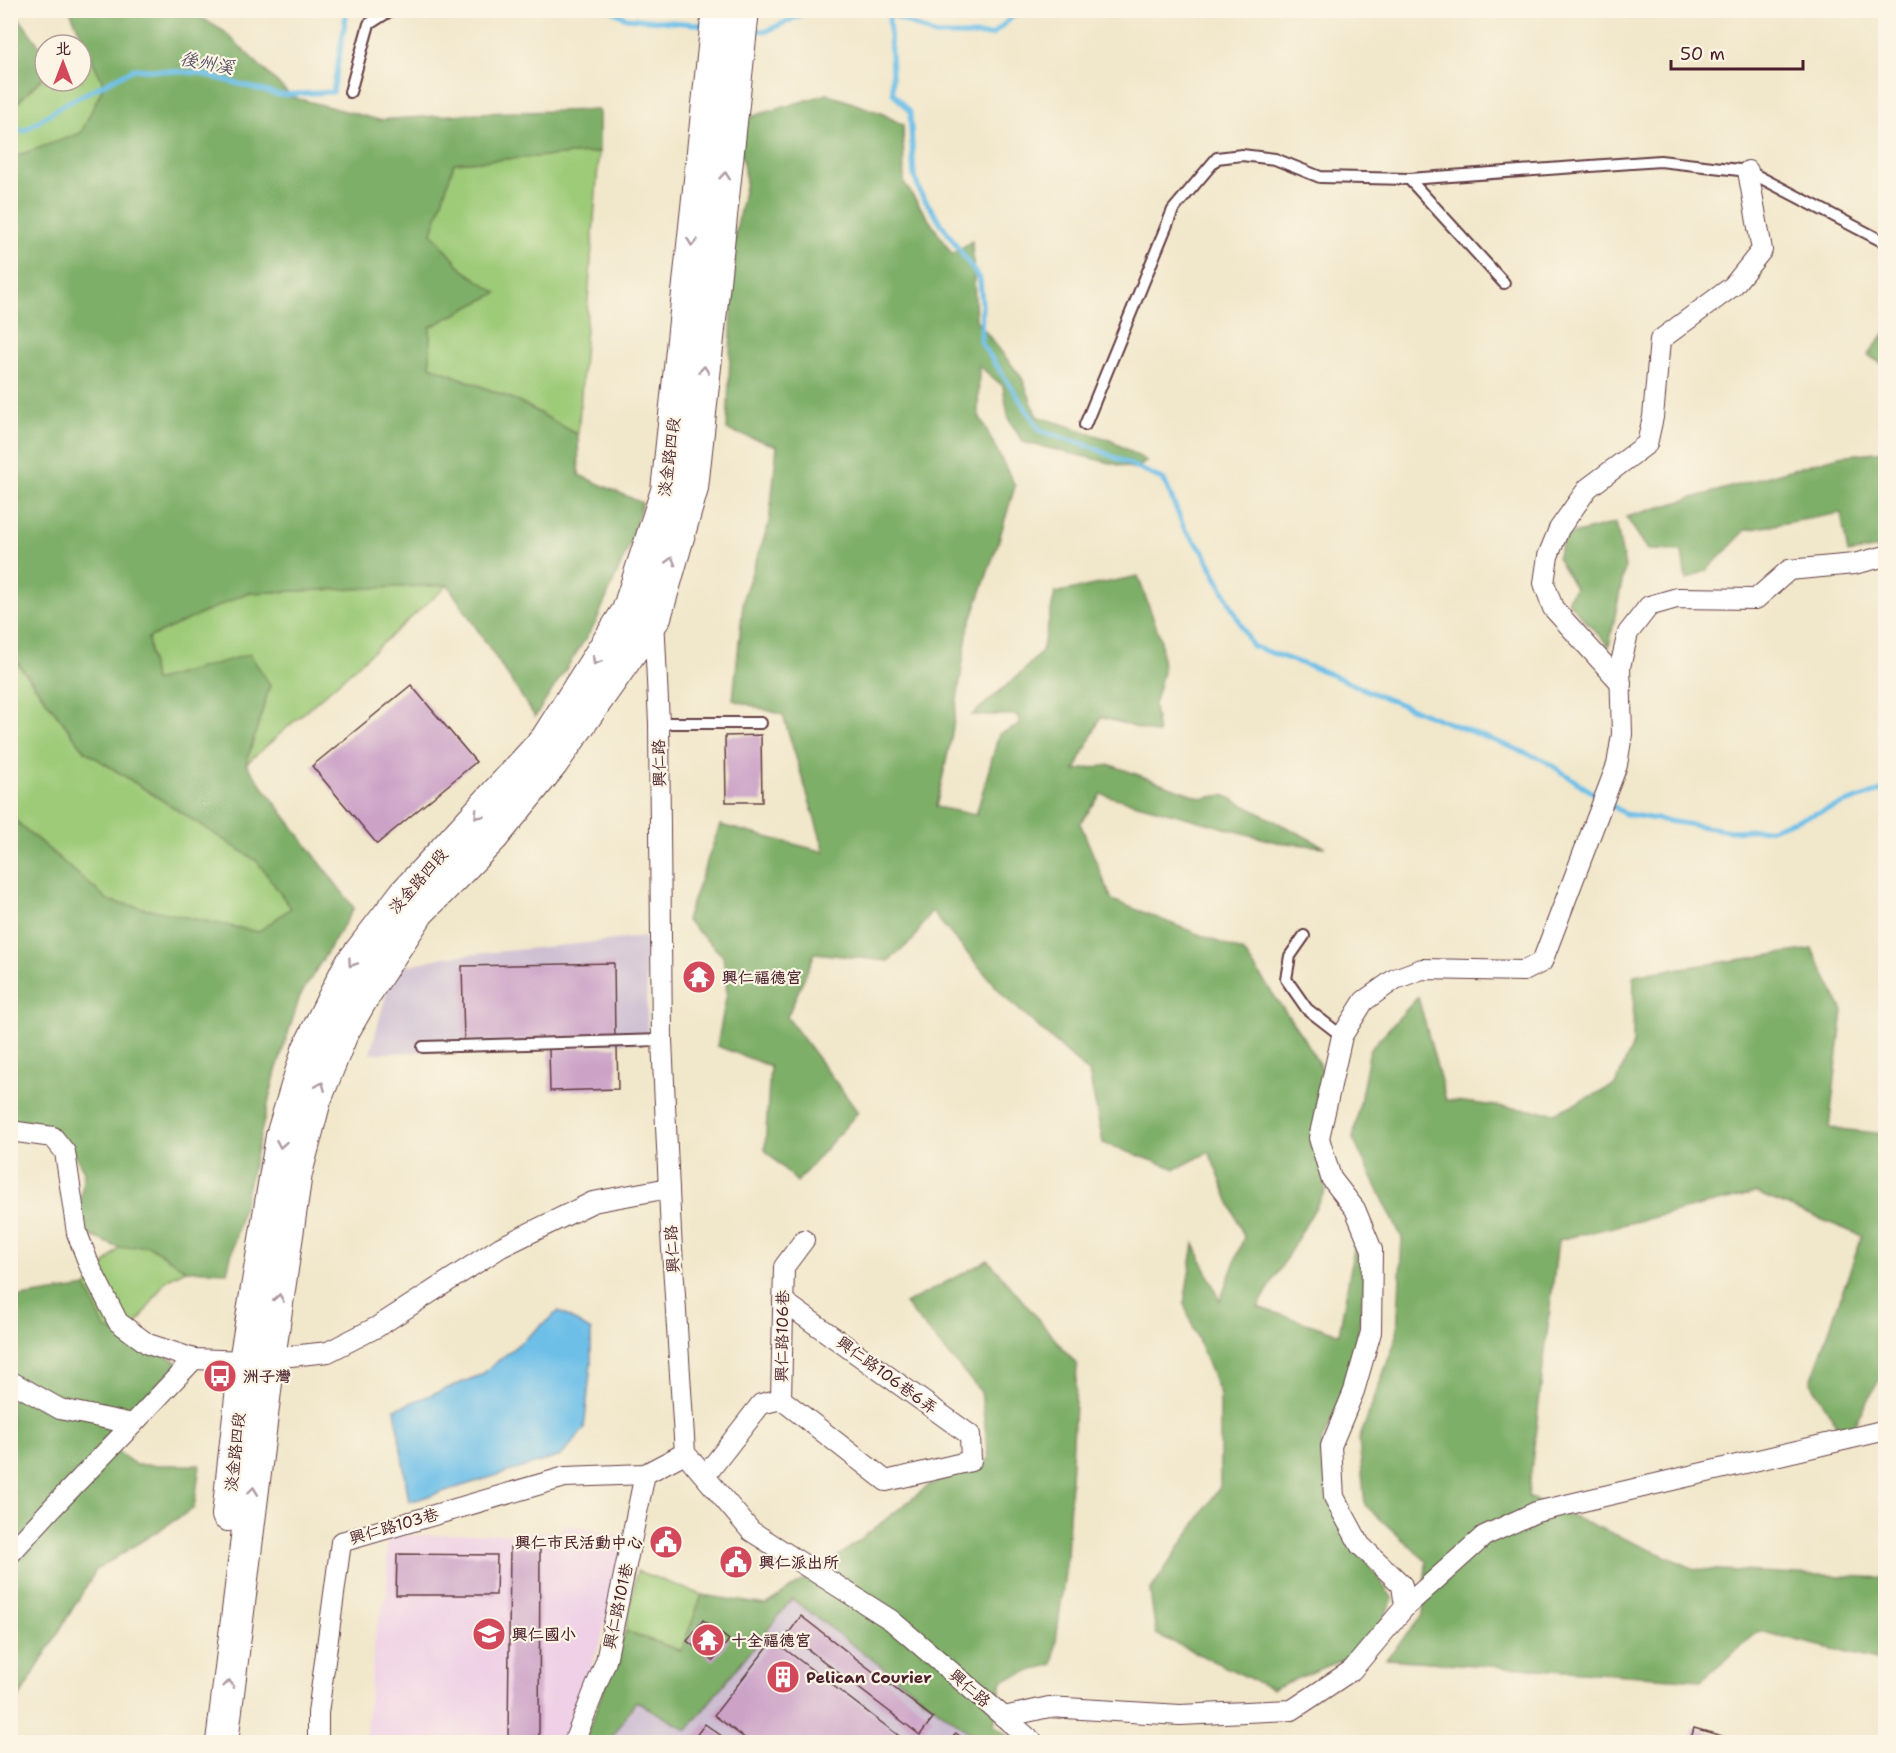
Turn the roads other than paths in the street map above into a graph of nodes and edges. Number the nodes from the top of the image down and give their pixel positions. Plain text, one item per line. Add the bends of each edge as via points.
1 (391, 10) edge
2 (718, 10) edge
3 (743, 10) edge
4 (726, 60) junction
5 (350, 92) dead end
6 (1748, 171) junction
7 (1409, 179) junction
8 (1886, 243) edge
9 (1504, 283) dead end
10 (1085, 425) dead end
11 (1886, 556) edge
12 (641, 614) junction
13 (1621, 683) junction
14 (659, 723) junction
15 (761, 723) dead end
16 (1304, 936) dead end
17 (1342, 1036) junction
18 (662, 1040) junction
19 (423, 1047) dead end
20 (10, 1131) edge
21 (669, 1188) junction
22 (804, 1240) dead end
23 (783, 1301) junction
24 (194, 1359) junction
25 (257, 1359) junction
26 (10, 1381) edge
27 (781, 1399) junction
28 (133, 1424) junction
29 (1886, 1430) edge
30 (685, 1453) junction
31 (645, 1474) junction
32 (705, 1476) junction
33 (10, 1554) edge
34 (1405, 1607) junction
35 (1004, 1717) junction
36 (200, 1743) edge
37 (222, 1743) edge
38 (318, 1743) edge
39 (574, 1743) edge
40 (1033, 1743) edge

1 - 5 lane via 369,24
2 - 4 main road
3 - 4 main road
4 - 12 main road, 淡金路四段 via 692,488
6 - 7 lane via 1660,161
6 - 8 lane
6 - 13 street via 1762,250 1733,286 1660,340 1647,444 1588,488 1559,529 1548,556 1544,583 1553,608
7 - 9 lane
7 - 10 lane via 1320,177 1275,159 1242,155 1217,158 1173,210
11 - 13 street via 1854,564 1789,570 1756,599 1677,598 1649,606 1628,633 1620,667
12 - 14 street, 興仁路
12 - 25 main road, 淡金路四段 via 552,763 493,836 420,910 342,1033 315,1100
13 - 17 street via 1622,734 1617,765 1542,962 1524,971 1422,969 1395,979 1364,1000
14 - 15 lane
14 - 18 street, 興仁路
16 - 17 lane via 1290,956 1286,979 1307,1009
17 - 34 street via 1319,1138 1331,1178 1355,1209 1372,1250 1371,1332 1354,1391 1331,1446 1334,1497 1360,1545 1402,1585
18 - 19 lane
18 - 21 street, 興仁路
20 - 24 street via 53,1137 65,1152 77,1233 118,1322 148,1344
21 - 25 street via 593,1202 501,1247 377,1327 328,1352
21 - 30 street, 興仁路
22 - 23 street, 興仁路106巷 via 784,1267
23 - 27 street, 興仁路106巷
23 - 27 street, 興仁路106巷6弄 via 970,1435 971,1461 886,1481
24 - 25 street
24 - 28 street
25 - 36 main road, 淡金路四段 via 229,1511
37 -> 25 main road, 淡金路四段
26 - 28 street via 60,1409
27 - 32 street, 興仁路106巷 via 761,1404
28 - 33 street
29 - 34 street via 1536,1512 1484,1536
30 - 31 street
30 - 32 street, 興仁路
31 - 38 street, 興仁路103巷 via 565,1477 341,1542 318,1713
31 - 39 street, 興仁路101巷 via 606,1661
32 - 35 street, 興仁路 via 751,1531 891,1620
34 - 35 street via 1352,1670 1292,1710 1180,1715 1049,1707
35 - 40 street, 興仁路

